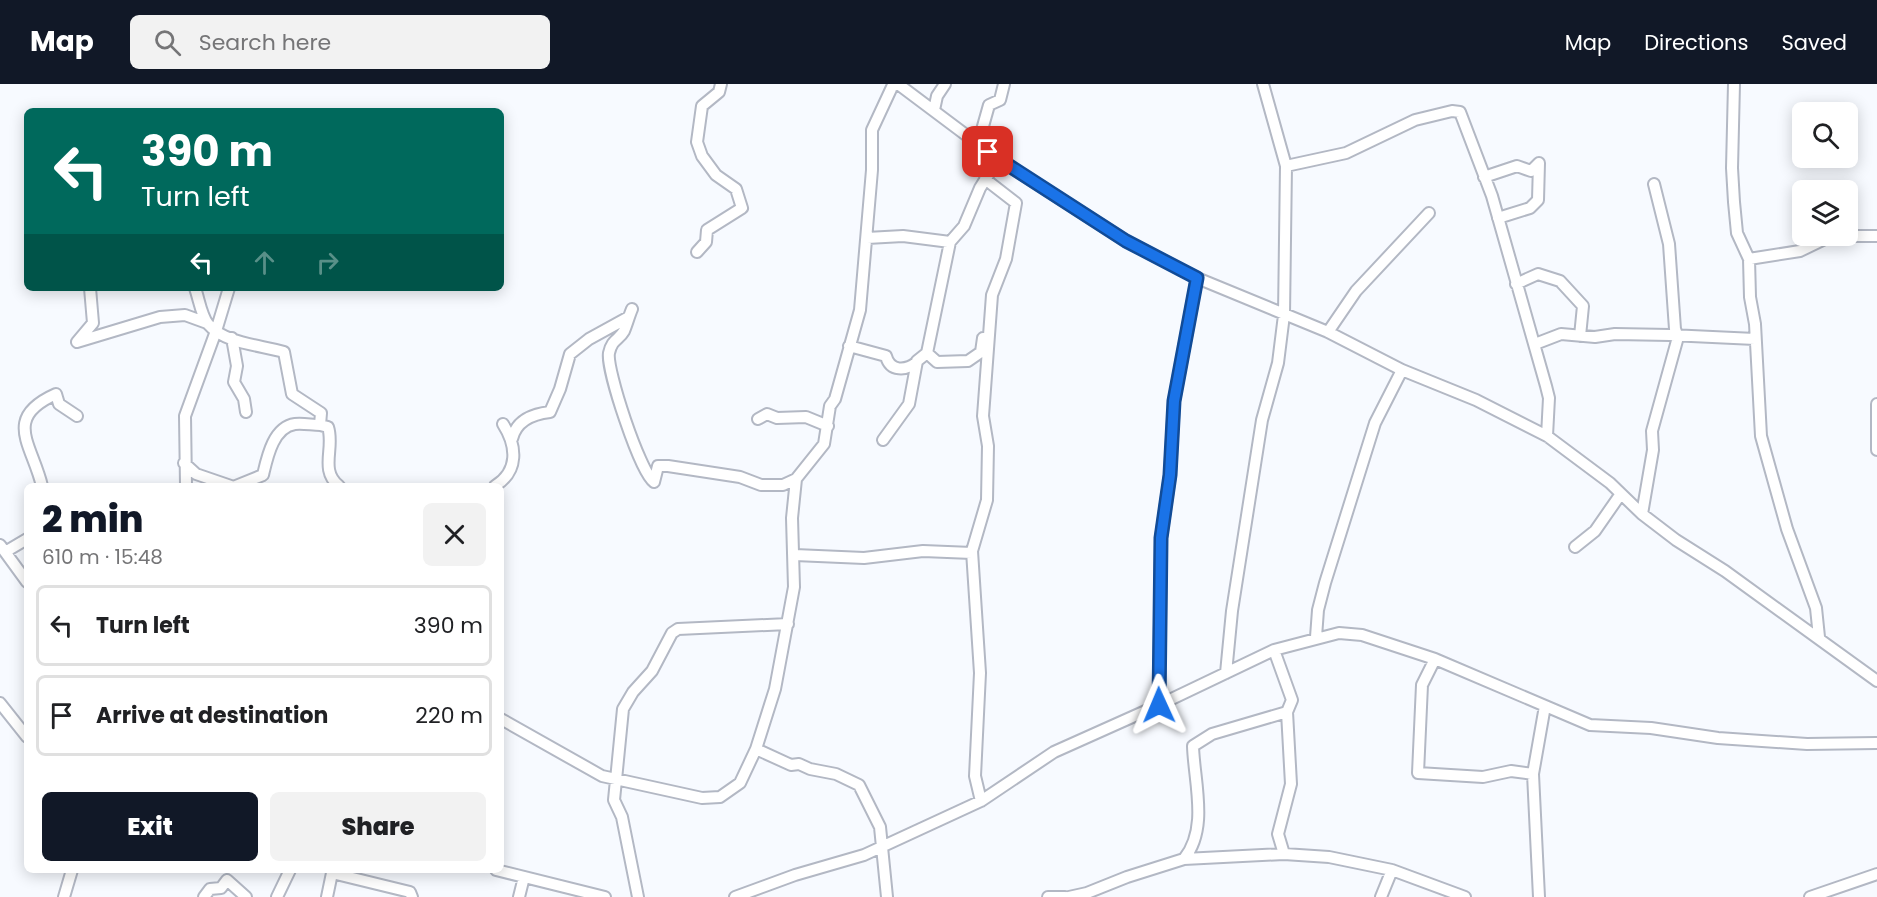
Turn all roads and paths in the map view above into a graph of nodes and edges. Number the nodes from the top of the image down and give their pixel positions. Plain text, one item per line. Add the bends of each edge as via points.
1 (721, 84) edge
2 (898, 84) edge
3 (945, 84) edge
4 (1004, 84) edge
5 (1263, 84) edge
6 (1734, 84) edge
7 (934, 110) junction
8 (978, 144) junction
9 (998, 159) junction
10 (1286, 166) junction
11 (1484, 177) junction
12 (985, 179) junction
13 (1654, 184) dead end
14 (1430, 213) dead end
15 (1498, 218) junction
16 (1877, 236) edge
17 (867, 238) junction
18 (950, 242) junction
19 (697, 252) dead end
20 (1749, 259) junction
21 (1197, 278) junction
22 (1516, 284) junction
23 (90, 291) edge
24 (196, 291) edge
25 (227, 291) edge
26 (992, 295) junction
27 (1284, 315) junction
28 (207, 323) junction
29 (216, 331) junction
30 (1328, 332) junction
31 (1580, 336) junction
32 (1678, 337) junction
33 (232, 338) junction
34 (1755, 339) junction
35 (1534, 344) junction
36 (849, 346) junction
37 (927, 353) junction
38 (917, 362) junction
39 (1402, 370) junction
40 (1877, 404) edge
41 (246, 412) dead end
42 (77, 416) dead end
43 (758, 419) dead end
44 (503, 424) dead end
45 (320, 425) junction
46 (828, 426) junction
47 (1547, 436) junction
48 (512, 439) junction
49 (883, 440) dead end
50 (1877, 450) edge
51 (184, 463) junction
52 (796, 479) junction
53 (41, 483) edge
54 (186, 483) edge
55 (222, 483) edge
56 (244, 483) edge
57 (337, 483) edge
58 (499, 483) edge
59 (1620, 495) junction
60 (1642, 514) junction
61 (24, 540) edge
62 (1575, 547) dead end
63 (3, 549) edge
64 (972, 553) junction
65 (795, 555) junction
66 (24, 578) edge
67 (788, 624) junction
68 (1316, 637) junction
69 (1820, 637) junction
70 (1274, 650) junction
71 (1435, 659) junction
72 (1226, 673) junction
73 (1877, 681) edge
74 (0, 703) edge
75 (1159, 705) junction
76 (1545, 706) junction
77 (1287, 712) junction
78 (504, 721) edge
79 (24, 733) edge
80 (1877, 743) edge
81 (756, 749) junction
82 (1533, 774) junction
83 (614, 778) junction
84 (981, 801) junction
85 (883, 845) junction
86 (1193, 849) junction
87 (1284, 854) junction
88 (1184, 859) junction
89 (1200, 859) junction
90 (1392, 870) junction
91 (504, 872) edge
92 (71, 873) edge
93 (289, 873) edge
94 (1877, 874) edge
95 (525, 877) junction
96 (64, 897) edge
97 (204, 897) edge
98 (246, 897) edge
99 (277, 897) edge
100 (327, 897) edge
101 (412, 897) edge
102 (519, 897) edge
103 (605, 897) edge
104 (638, 897) edge
105 (735, 897) edge
106 (887, 897) edge
107 (1048, 897) edge
108 (1067, 897) edge
109 (1381, 897) edge
110 (1464, 897) edge
111 (1539, 897) edge
112 (1810, 897) edge

1 - 19 street via 719,92 702,106 697,142 716,175 736,189 742,208 707,230 706,242
2 - 7 street
2 - 17 street via 892,87 872,130
3 - 7 street
4 - 8 street via 1000,100 989,105
5 - 10 street
6 - 20 street via 1734,202 1737,233
7 - 8 street
8 - 9 street
9 - 12 street
9 - 21 street via 1126,241
10 - 11 street via 1346,153 1415,120 1452,111 1460,112 1464,118
10 - 27 street
11 - 15 street
11 - 15 street via 1517,166 1531,171 1539,164 1538,200 1530,208
12 - 18 street via 964,226
12 - 26 street via 1016,203 1006,259
13 - 32 street via 1669,244
14 - 30 street via 1356,291
15 - 22 street
16 - 20 street via 1832,236 1800,251
17 - 18 street via 903,236
17 - 36 street via 863,293
18 - 37 street
20 - 34 street
21 - 27 street
21 - 75 street via 1174,401 1170,475 1161,538
22 - 31 street via 1539,274 1560,281 1583,306
22 - 35 street
23 - 28 street via 93,323 77,342 160,317 184,315
24 - 28 street
25 - 29 street
26 - 37 street via 981,352 968,361 951,364 937,362
26 - 64 street via 983,416 988,446 987,500
27 - 30 street
27 - 72 street via 1278,363 1258,443
28 - 29 street
29 - 33 street
29 - 51 street via 185,416
30 - 39 street
31 - 32 street
31 - 35 street via 1556,335
32 - 34 street
32 - 60 street via 1652,431 1653,450
33 - 41 street via 237,366 234,382
33 - 45 street via 284,352 292,394 321,413
34 - 69 street via 1761,436 1787,529 1816,608
35 - 47 street via 1550,398
36 - 38 street via 886,356 890,365 899,368 906,369
36 - 46 street via 830,406
37 - 38 street
38 - 49 street via 909,404
39 - 47 street via 1476,400
39 - 68 street via 1375,423 1325,583
40 - 50 street
42 - 53 street via 59,404 56,394 39,402 24,422 23,432
43 - 46 street via 767,414 777,418 806,417
44 - 48 street
45 - 56 street via 293,424 284,430 270,446 263,476
45 - 57 street via 328,428 330,434 328,469
46 - 52 street via 824,444
47 - 59 street via 1603,477
48 - 52 street via 514,430 524,420 550,412 570,354 631,313 623,334 613,340 608,369 648,478 654,482 658,466 668,466 740,477 761,485
48 - 58 street via 514,460 508,476
51 - 54 street
51 - 55 street via 196,474
52 - 65 street via 792,518
59 - 60 street
59 - 62 street via 1595,531
60 - 69 street
61 - 63 street
63 - 66 street
64 - 65 street via 922,551 864,558
64 - 84 street via 980,673 975,777
65 - 67 street
67 - 81 street via 775,689
67 - 83 street via 698,627 672,633 652,671 623,709
68 - 70 street
68 - 71 street via 1353,633
69 - 73 street
70 - 72 street
70 - 77 street via 1292,700
71 - 76 street
71 - 82 street via 1422,685 1418,773 1483,777 1511,771
72 - 75 street
74 - 79 street
75 - 84 street via 1054,752
76 - 80 street via 1590,725 1774,742
76 - 82 street
77 - 86 street via 1212,734 1193,746 1199,814
77 - 87 street via 1291,784 1278,834
78 - 83 street via 602,776
81 - 83 street via 740,783 720,797 702,798
81 - 85 street via 791,765 836,774 859,785 880,827
82 - 111 street
83 - 104 street via 614,800 622,817
84 - 85 street
85 - 105 street via 864,855
85 - 106 street
86 - 88 street
86 - 89 street
87 - 89 street
87 - 90 street via 1329,857
88 - 89 street
88 - 108 street
90 - 109 street
90 - 110 street
91 - 95 street
92 - 96 street
93 - 99 street
94 - 112 street
95 - 102 street
95 - 103 street
97 - 98 street via 210,888 221,888 227,880
100 - 101 street via 332,873 410,892
107 - 108 street

